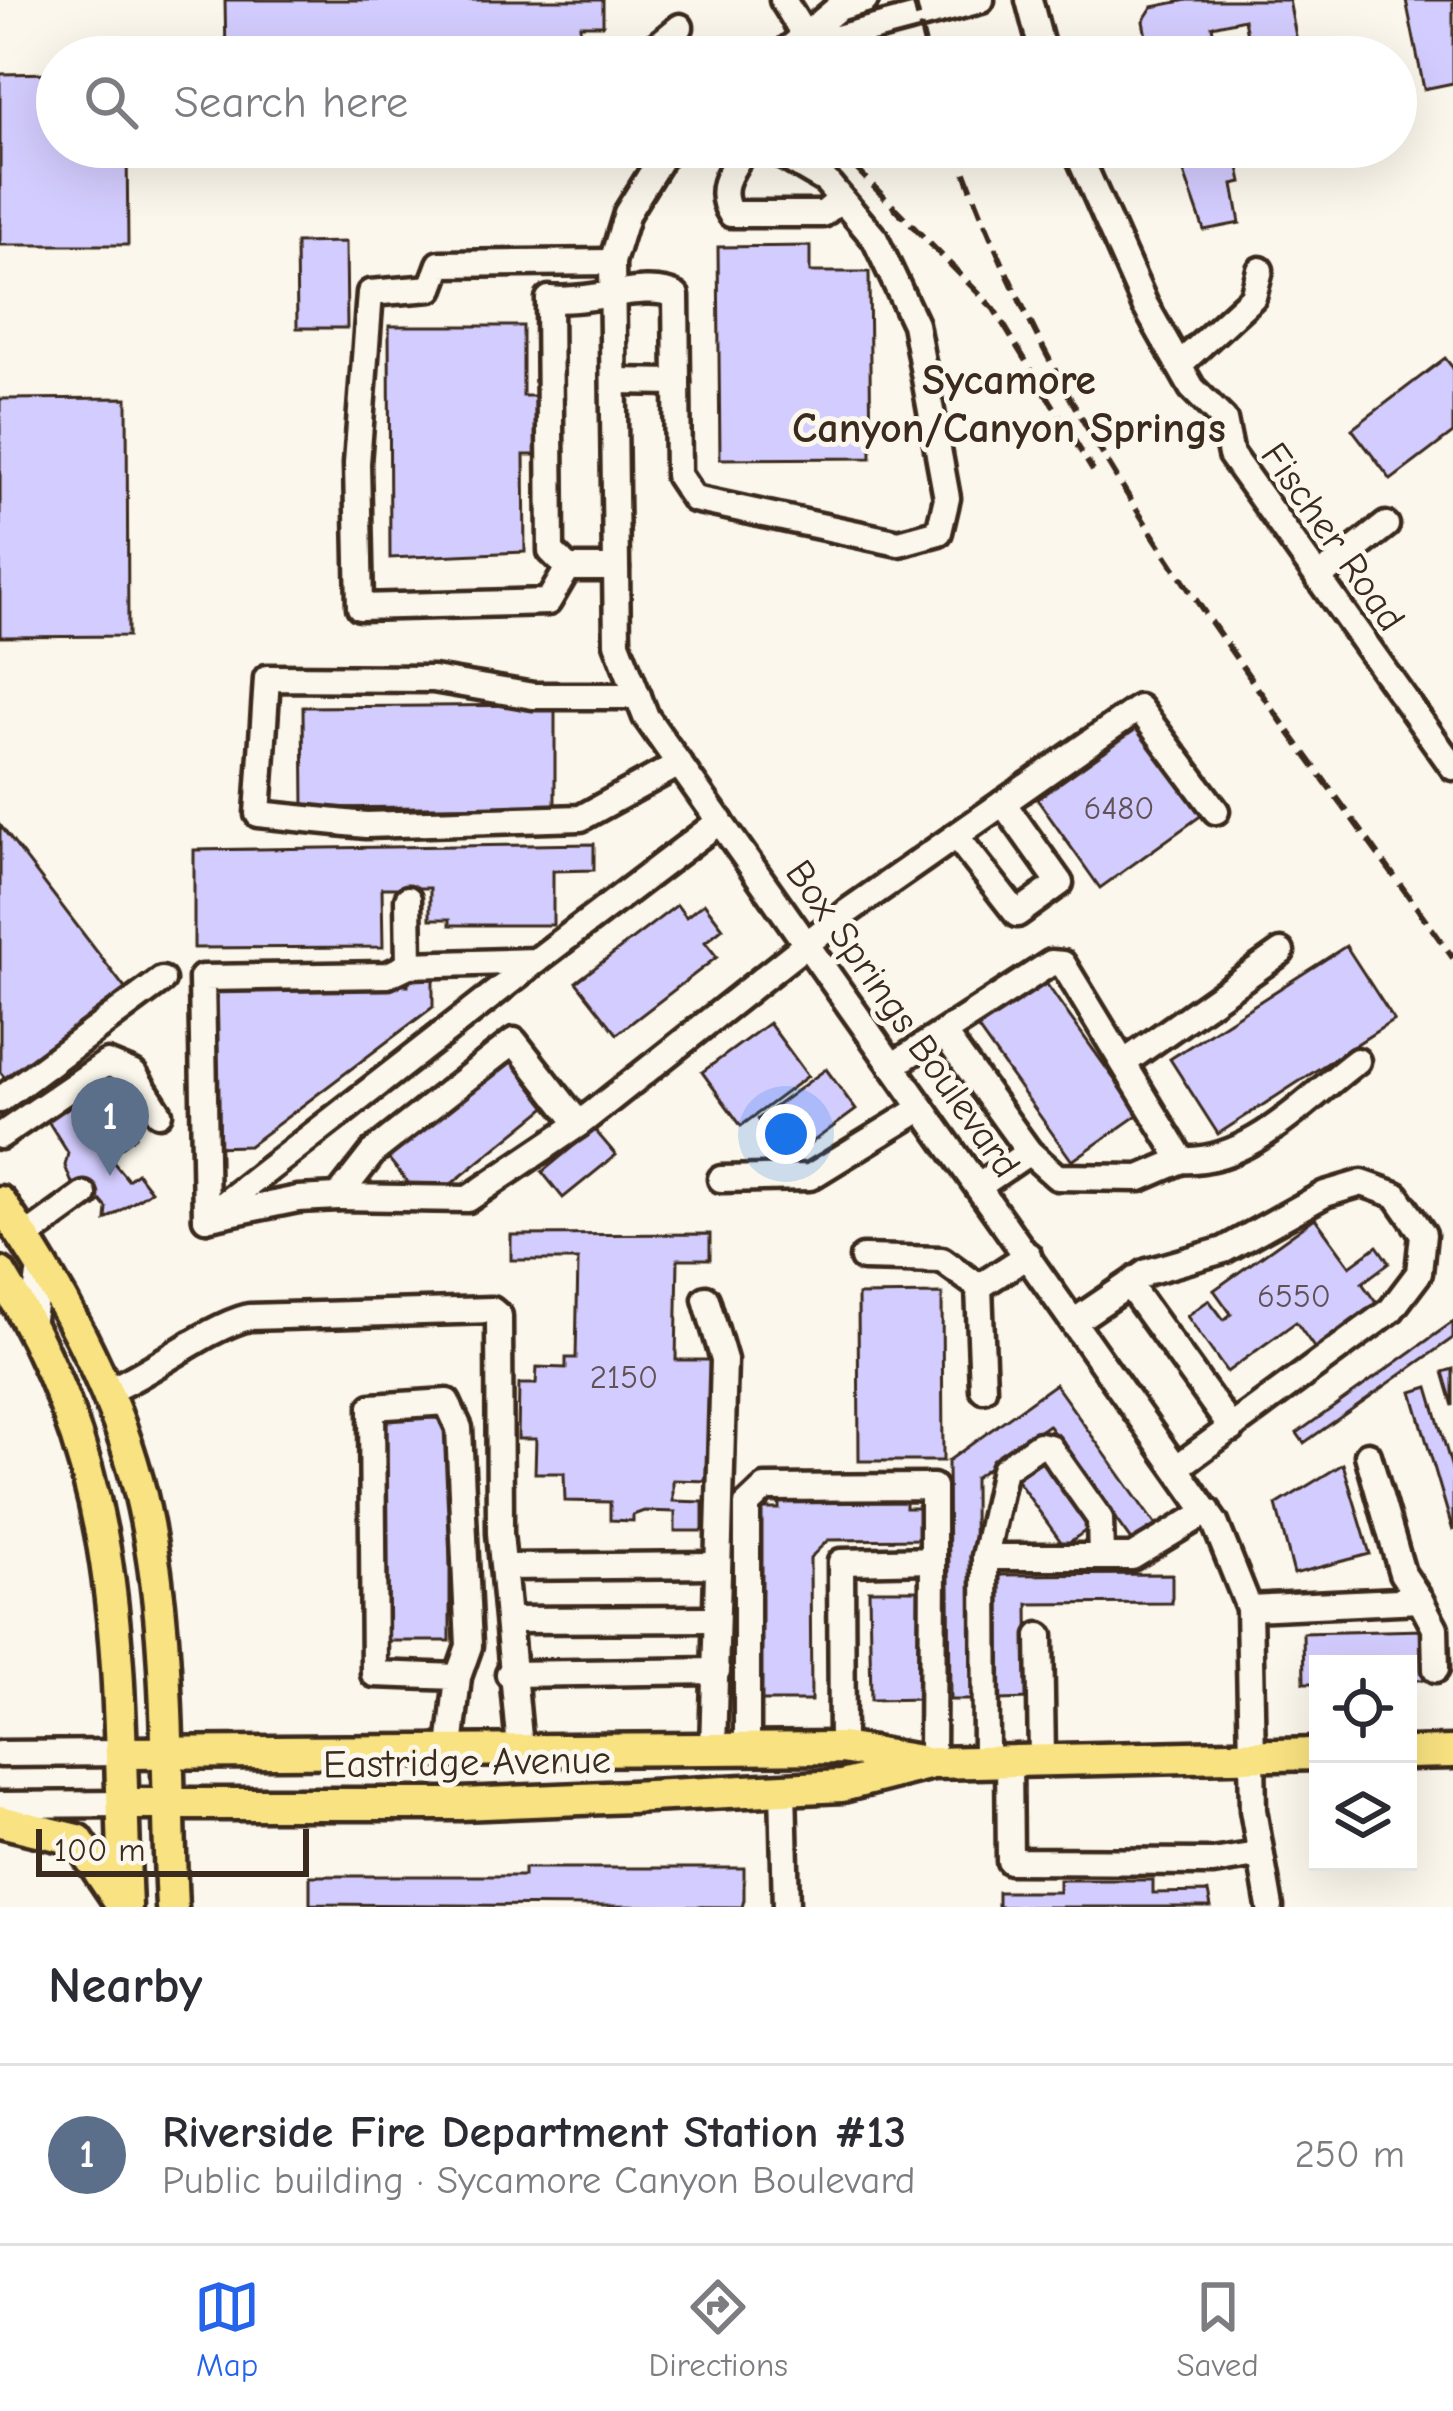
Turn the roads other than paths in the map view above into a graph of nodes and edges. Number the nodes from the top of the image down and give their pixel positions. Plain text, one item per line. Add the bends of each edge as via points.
1 (783, 0) edge
2 (865, 0) edge
3 (980, 0) edge
4 (1029, 0) edge
5 (680, 27) dead end
6 (669, 36) edge
7 (806, 36) joint
8 (845, 36) edge
9 (1038, 36) edge
10 (655, 168) edge
11 (732, 168) edge
12 (804, 168) edge
13 (1084, 168) edge
14 (840, 200) junction
15 (612, 262) junction
16 (548, 265) junction
17 (1260, 270) dead end
18 (613, 298) junction
19 (549, 299) junction
20 (1179, 365) junction
21 (614, 381) junction
22 (677, 382) junction
23 (1385, 525) dead end
24 (568, 568) junction
25 (616, 568) junction
26 (1318, 578) junction
27 (638, 697) junction
28 (679, 764) junction
29 (1453, 767) edge
30 (1003, 802) junction
31 (1216, 811) dead end
32 (720, 821) junction
33 (956, 836) junction
34 (409, 898) dead end
35 (807, 945) junction
36 (1281, 952) dead end
37 (536, 961) junction
38 (409, 965) junction
39 (162, 980) dead end
40 (944, 1034) junction
41 (1357, 1061) dead end
42 (1125, 1062) junction
43 (892, 1066) junction
44 (0, 1100) edge
45 (922, 1108) junction
46 (159, 1113) dead end
47 (580, 1124) junction
48 (0, 1136) edge
49 (1029, 1152) junction
50 (1182, 1160) junction
51 (722, 1179) dead end
52 (979, 1186) junction
53 (83, 1195) dead end
54 (338, 1198) junction
55 (0, 1202) edge
56 (206, 1218) junction
57 (23, 1239) junction
58 (1028, 1255) junction
59 (863, 1258) dead end
60 (40, 1269) junction
61 (0, 1273) edge
62 (1129, 1285) junction
63 (979, 1287) junction
64 (706, 1299) dead end
65 (1075, 1321) junction
66 (31, 1324) junction
67 (983, 1389) dead end
68 (105, 1392) junction
69 (1232, 1430) junction
70 (1368, 1455) dead end
71 (1179, 1466) junction
72 (1208, 1510) junction
73 (985, 1557) junction
74 (1101, 1557) junction
75 (932, 1560) junction
76 (714, 1565) junction
77 (507, 1567) junction
78 (1420, 1600) junction
79 (1250, 1608) junction
80 (716, 1619) junction
81 (509, 1620) junction
82 (1040, 1636) dead end
83 (1436, 1669) dead end
84 (717, 1671) junction
85 (509, 1674) junction
86 (458, 1677) junction
87 (520, 1748) junction
88 (842, 1748) junction
89 (450, 1749) junction
90 (712, 1749) junction
91 (748, 1749) junction
92 (1453, 1752) edge
93 (123, 1753) junction
94 (165, 1753) junction
95 (1417, 1753) edge
96 (0, 1754) edge
97 (1309, 1754) edge
98 (1253, 1755) junction
99 (1042, 1756) junction
100 (998, 1760) junction
101 (932, 1763) junction
102 (783, 1789) junction
103 (124, 1804) junction
104 (0, 1805) edge
105 (167, 1805) junction
106 (0, 1820) edge
107 (1257, 1855) junction
108 (124, 1907) edge
109 (172, 1907) edge
110 (786, 1907) edge
111 (1270, 1907) edge

1 - 7 street
2 - 7 street via 838,8
3 - 8 street
4 - 9 street
5 - 6 street
10 - 15 street, Box Springs Boulevard via 627,213
11 - 14 street via 723,201 731,214 823,214
12 - 14 street
13 - 20 street, Fischer Road
14 - 22 street via 874,239 915,324 947,498 939,532 899,544 694,499 678,475
15 - 16 street
15 - 18 street, Box Springs Boulevard
16 - 19 street
16 - 24 street via 440,265 431,288 370,292 357,463 360,607 548,602
17 - 20 street via 1253,297
18 - 19 street
18 - 21 street, Box Springs Boulevard
18 - 22 street via 639,289 676,296
19 - 24 street via 551,551
20 - 26 street, Fischer Road via 1224,420 1231,455
21 - 22 street
21 - 25 street, Box Springs Boulevard
23 - 26 street
24 - 25 street
25 - 27 street, Box Springs Boulevard via 616,643
26 - 29 street, Fischer Road
27 - 28 street, Box Springs Boulevard
27 - 28 street via 533,697 433,679 267,678 257,814 366,824 581,818
28 - 32 street, Box Springs Boulevard
30 - 31 street via 1139,708
30 - 33 street
30 - 33 street via 1060,883 1017,914
32 - 35 street, Box Springs Boulevard
32 - 37 street
33 - 35 street
34 - 38 street
35 - 43 street, Box Springs Boulevard
35 - 47 street
36 - 42 street
37 - 38 street
37 - 56 street
38 - 56 street via 388,975 202,979
39 - 44 street
40 - 42 street via 1057,962
40 - 43 street
40 - 49 street
41 - 50 street via 1235,1153
42 - 50 street
43 - 45 street, Box Springs Boulevard
45 - 51 street via 811,1177
45 - 52 street, Box Springs Boulevard
46 - 48 street via 134,1074 107,1063
47 - 54 street via 468,1199
47 - 54 street via 514,1041 374,1150
49 - 50 street via 1060,1178 1140,1178
49 - 52 street
52 - 58 street, Box Springs Boulevard
53 - 57 street
54 - 56 street
55 - 57 main road
57 - 60 main road
58 - 63 street
58 - 65 street, Box Springs Boulevard
59 - 63 street via 942,1260
60 - 66 street
60 - 68 main road
61 - 66 main road
62 - 65 street
62 - 69 street
62 - 69 street via 1224,1250 1325,1195 1362,1183 1396,1195 1423,1234 1419,1273 1391,1310
63 - 67 street
64 - 76 street via 724,1360
65 - 71 street, Box Springs Boulevard
66 - 93 main road via 100,1509
68 - 77 street via 248,1317 492,1310 499,1316
68 - 94 main road via 137,1479 149,1541
69 - 71 street
70 - 78 street via 1402,1574
71 - 72 street, Box Springs Boulevard
72 - 74 street via 1132,1557
72 - 79 street, Box Springs Boulevard
73 - 74 street
73 - 74 street via 1004,1468 1045,1443 1100,1519
73 - 100 street
75 - 88 street via 842,1562
75 - 91 street via 932,1487 765,1488 747,1505
75 - 101 street
76 - 77 street
76 - 80 street
77 - 81 street
78 - 79 street
78 - 83 street via 1435,1628
79 - 98 street, Box Springs Boulevard
80 - 81 street
80 - 84 street
81 - 85 street
82 - 99 street
84 - 85 street
84 - 90 street
85 - 87 street
86 - 86 street via 469,1646 459,1428 447,1402 372,1407 374,1674
86 - 89 street
87 - 89 main road, Eastridge Avenue
87 - 90 main road, Eastridge Avenue
88 - 91 main road, Eastridge Avenue
88 - 101 main road, Eastridge Avenue
89 - 94 main road, Eastridge Avenue
90 - 91 main road, Eastridge Avenue
92 - 95 main road
93 - 94 main road, Eastridge Avenue
93 - 96 street, Eastridge Avenue
93 - 103 main road
94 - 105 main road
97 - 98 main road, Eastridge Avenue
98 - 99 main road, Eastridge Avenue
98 - 107 street, Box Springs Boulevard
99 - 100 main road, Eastridge Avenue
100 - 101 main road, Eastridge Avenue
100 - 107 street via 1010,1861
101 - 102 main road, Eastridge Avenue via 842,1786
102 - 105 main road, Eastridge Avenue via 460,1804
102 - 110 street
103 - 104 street, Eastridge Avenue
103 - 105 main road, Eastridge Avenue
103 - 108 main road
105 - 109 main road
106 - 108 main road via 78,1840
107 - 111 street, Box Springs Boulevard

